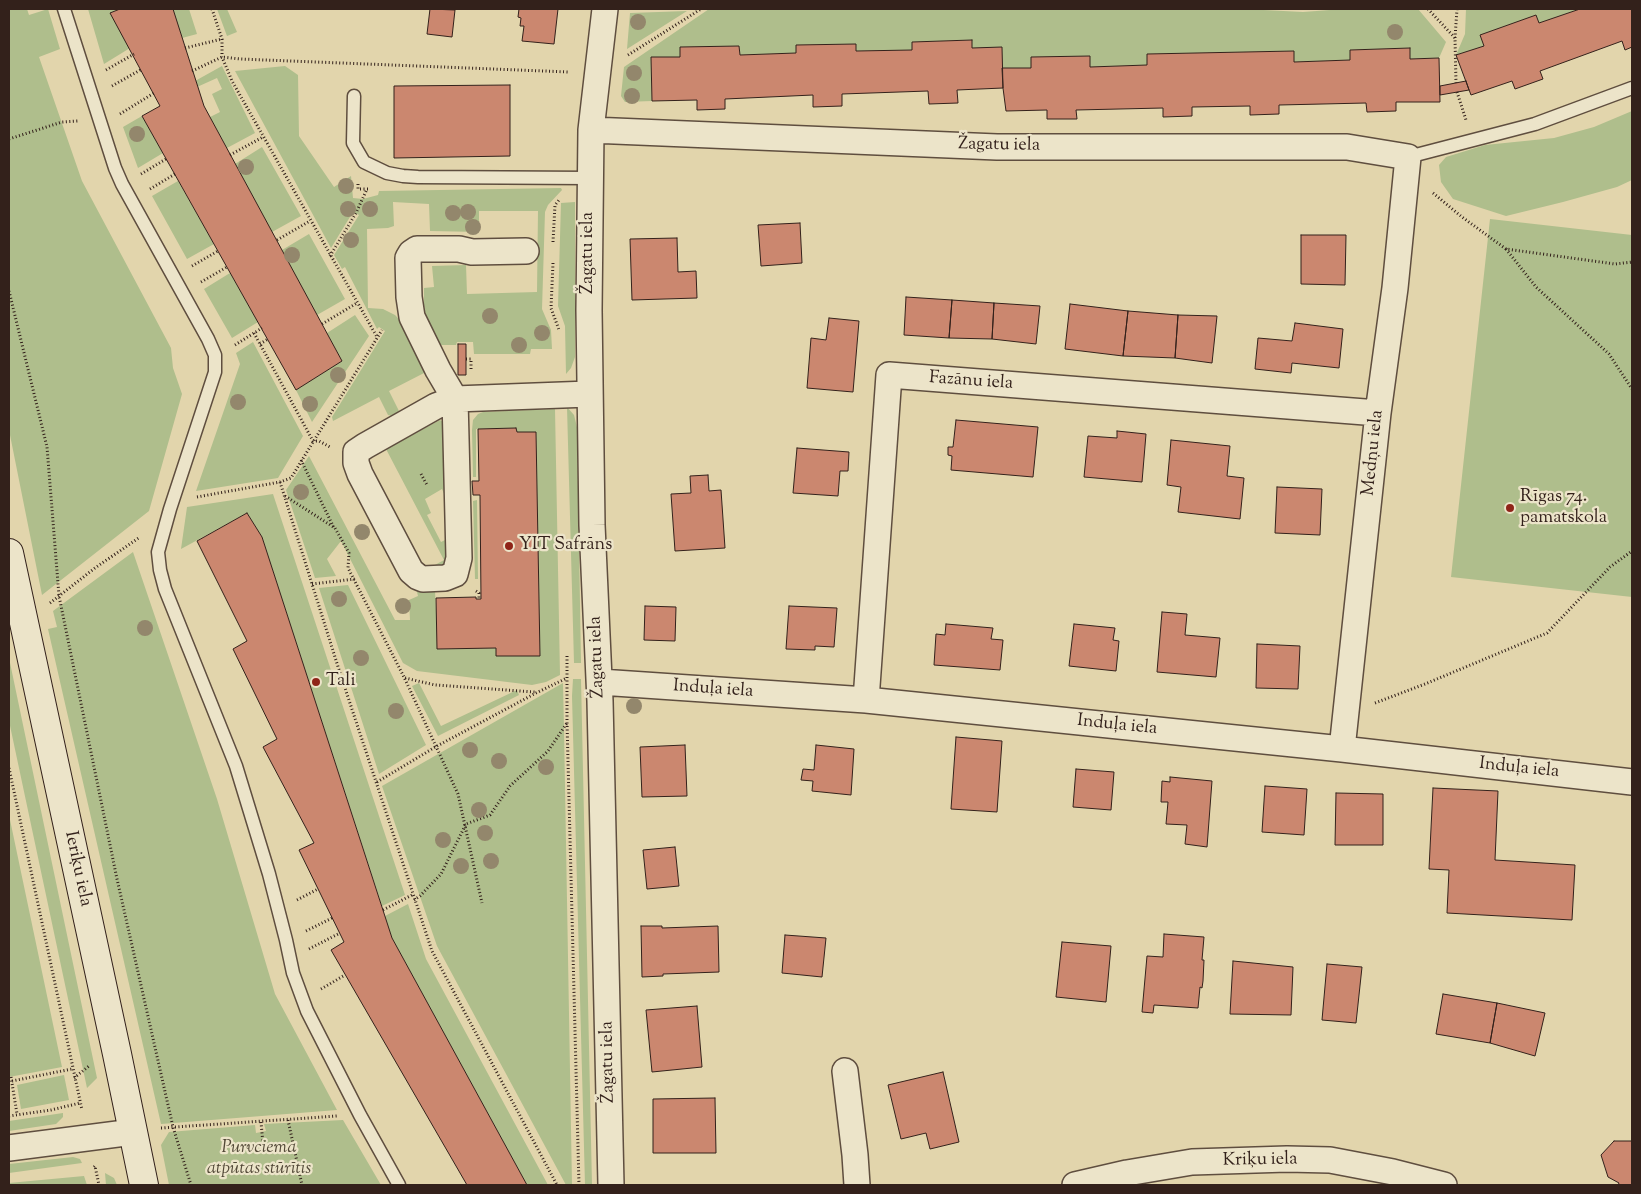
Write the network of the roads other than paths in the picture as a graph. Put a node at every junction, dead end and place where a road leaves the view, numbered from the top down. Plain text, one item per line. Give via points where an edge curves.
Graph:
1 (64, 9) edge
2 (605, 9) edge
3 (1632, 88) edge
4 (354, 96) dead end
5 (591, 130) junction
6 (1408, 157) junction
7 (590, 178) junction
8 (526, 251) dead end
9 (589, 394) junction
10 (455, 399) junction
11 (1378, 413) junction
12 (9, 553) edge
13 (600, 691) junction
14 (866, 700) junction
15 (1342, 749) junction
16 (1632, 782) edge
17 (845, 1071) dead end
18 (133, 1132) junction
19 (9, 1148) edge
20 (144, 1185) edge
21 (399, 1185) edge
22 (611, 1185) edge
23 (857, 1185) edge
24 (1075, 1185) edge
25 (1444, 1185) edge

1 - 21 lane via 115,168 215,355 215,372 158,552 165,589 236,766 269,874 293,973 307,1011
2 - 5 street, Žagatu iela
3 - 6 lane via 1536,124
4 - 7 lane via 353,142 364,162 387,173 403,176
5 - 6 street, Žagatu iela via 997,147 1347,147
5 - 7 street, Žagatu iela
6 - 11 street, Medņu iela
7 - 9 street, Žagatu iela
8 - 10 street via 417,249 408,258 412,317
9 - 10 street
9 - 13 street, Žagatu iela
10 - 10 street via 436,406 356,452 360,474 411,571 423,579 446,578 455,574 459,558
11 - 14 street, Fazānu iela via 889,375
11 - 15 street, Medņu iela
12 - 18 street, Ieriķu iela
13 - 14 street, Induļa iela
13 - 22 street, Žagatu iela
14 - 15 street, Induļa iela
15 - 16 street, Induļa iela
17 - 23 street
18 - 19 street
18 - 20 street, Ieriķu iela
24 - 25 street, Kriķu iela via 1192,1162 1287,1159 1330,1160

